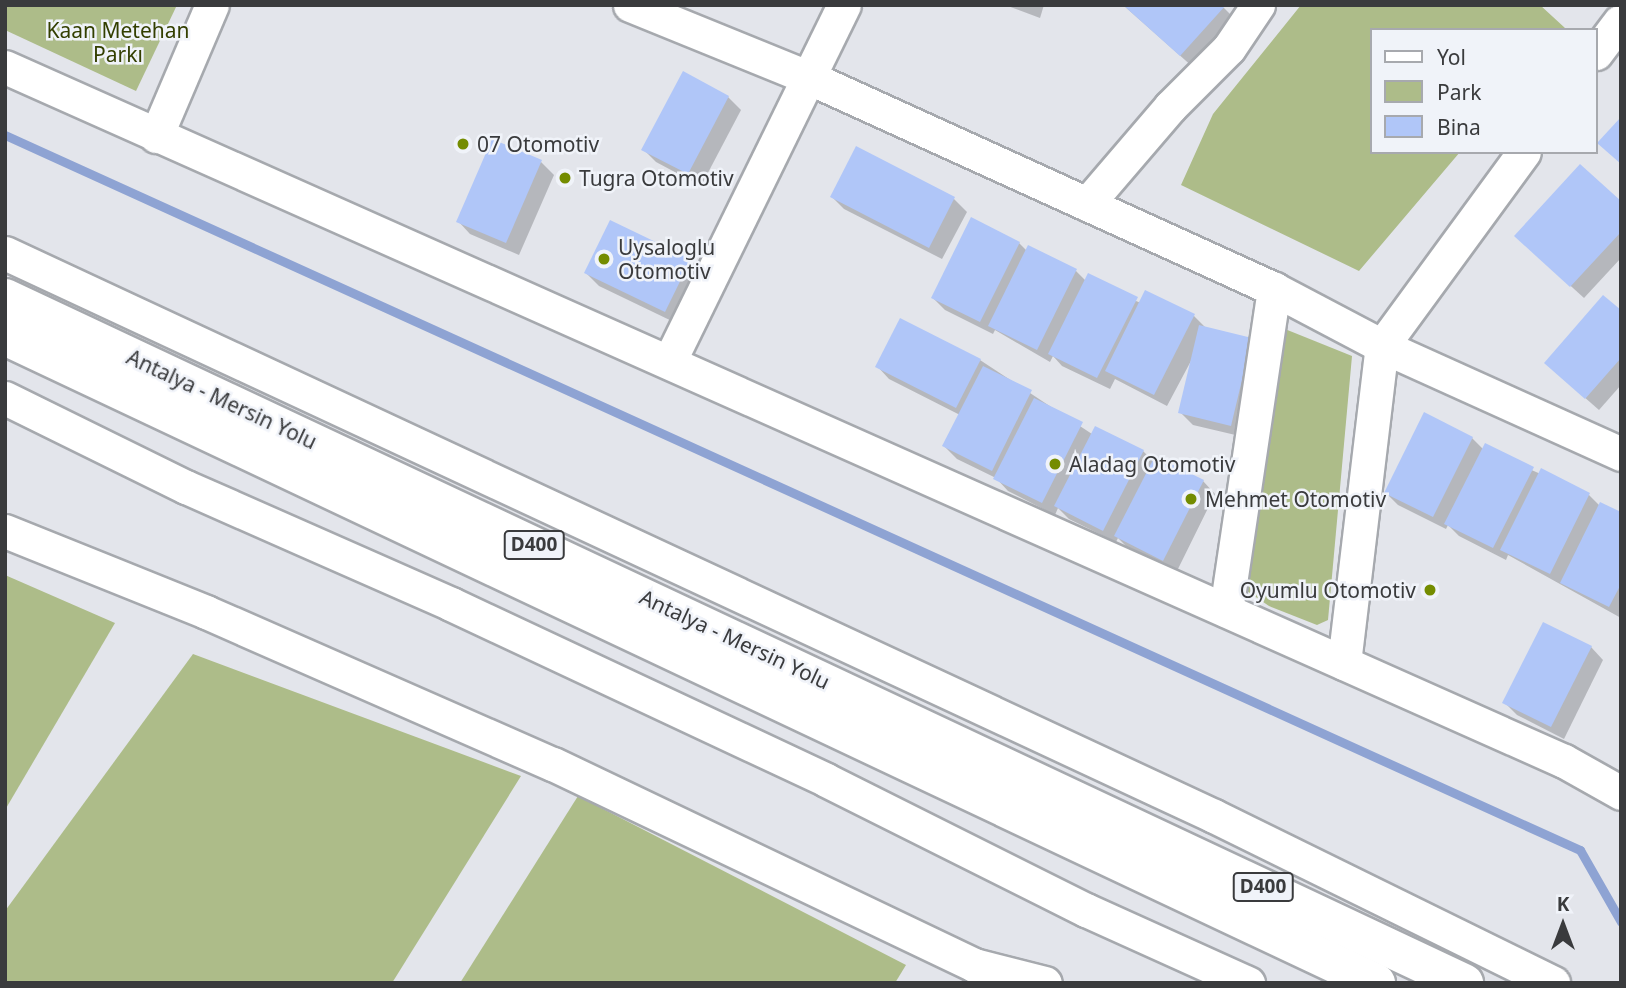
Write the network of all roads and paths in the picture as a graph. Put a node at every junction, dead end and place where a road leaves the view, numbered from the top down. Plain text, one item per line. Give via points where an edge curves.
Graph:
1 (212, 5) edge
2 (630, 5) edge
3 (844, 5) edge
4 (1258, 5) edge
5 (1613, 17) edge
6 (1598, 49) edge
7 (5, 67) edge
8 (810, 78) junction
9 (156, 136) junction
10 (1523, 154) edge
11 (1087, 204) junction
12 (5, 253) edge
13 (1274, 289) junction
14 (5, 298) edge
15 (5, 336) edge
16 (1382, 346) junction
17 (670, 360) junction
18 (5, 398) edge
19 (1621, 454) edge
20 (5, 531) edge
21 (1226, 610) junction
22 (1344, 663) junction
23 (1621, 793) edge
24 (1053, 807) junction
25 (1045, 983) edge
26 (1248, 983) edge
27 (1376, 983) edge
28 (1464, 983) edge
29 (1553, 983) edge

1 - 9 street
2 - 8 street
3 - 8 street
4 - 11 street via 1229,48 1170,107
5 - 6 street
7 - 9 street
8 - 11 street
8 - 17 street
9 - 17 street
10 - 16 street
11 - 13 street
12 - 29 street via 1214,816
13 - 16 street
13 - 21 street
14 - 24 highway, Antalya - Mersin Yolu / D400
15 - 24 highway, Antalya - Mersin Yolu / D400
16 - 19 street
16 - 22 street
17 - 21 street
18 - 26 street via 186,487 826,780 1086,909
20 - 25 street via 206,612 553,764 974,965
21 - 22 street
22 - 23 street via 1564,761
24 - 27 highway, Antalya - Mersin Yolu / D400
24 - 28 highway, Antalya - Mersin Yolu / D400

